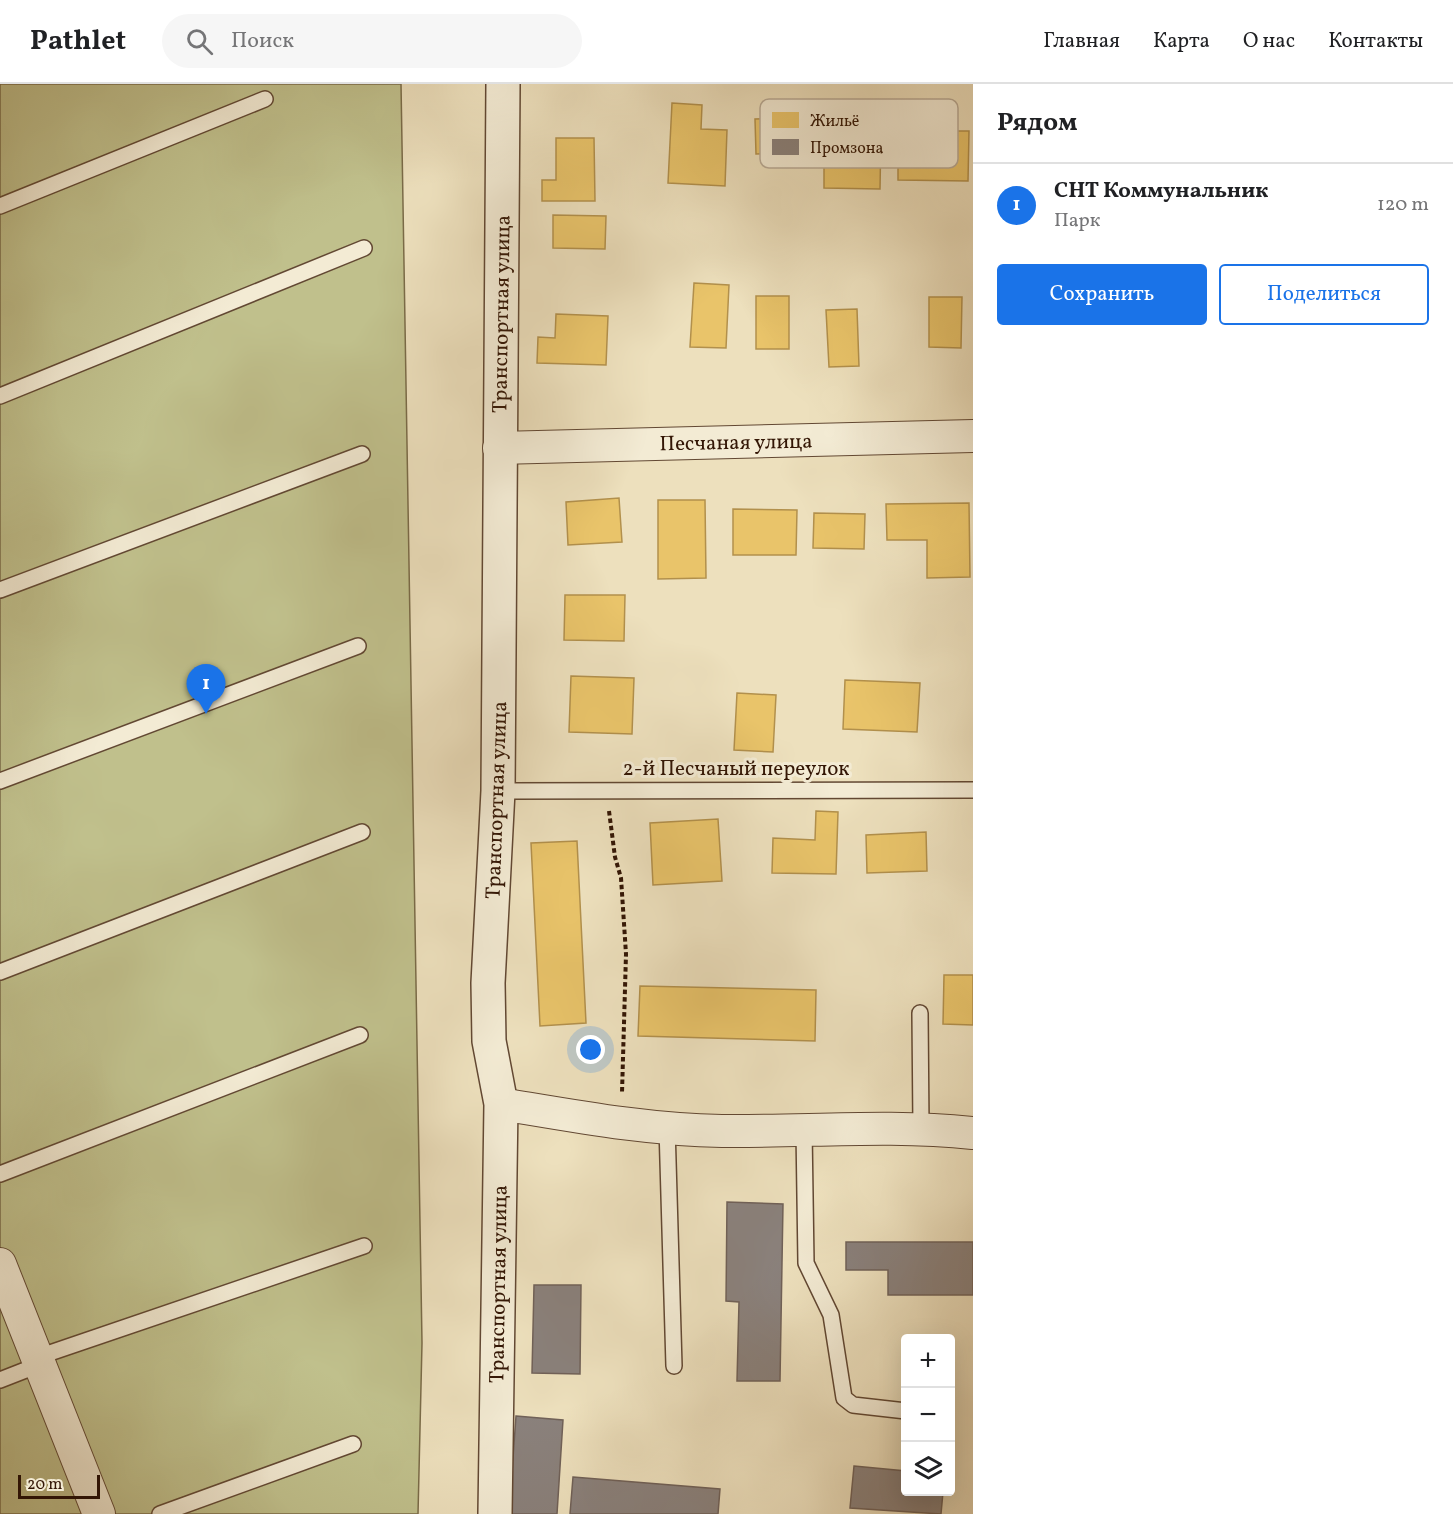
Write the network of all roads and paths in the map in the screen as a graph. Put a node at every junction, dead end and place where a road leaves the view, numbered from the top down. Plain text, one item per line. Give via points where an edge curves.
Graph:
1 (503, 84) edge
2 (265, 99) dead end
3 (0, 206) edge
4 (364, 248) dead end
5 (0, 396) edge
6 (973, 436) edge
7 (500, 448) junction
8 (362, 454) dead end
9 (0, 590) edge
10 (358, 646) dead end
11 (0, 781) edge
12 (607, 789) junction
13 (498, 790) junction
14 (973, 790) edge
15 (362, 832) dead end
16 (0, 972) edge
17 (920, 1013) dead end
18 (360, 1035) dead end
19 (501, 1104) junction
20 (622, 1124) junction
21 (667, 1127) junction
22 (921, 1127) junction
23 (804, 1130) junction
24 (973, 1133) edge
25 (0, 1174) edge
26 (364, 1246) dead end
27 (0, 1264) edge
28 (40, 1361) junction
29 (674, 1366) dead end
30 (0, 1380) edge
31 (901, 1410) edge
32 (353, 1444) dead end
33 (99, 1514) edge
34 (159, 1514) edge
35 (495, 1514) edge

1 - 7 street, Транспортная улица
2 - 3 lane
4 - 5 lane
6 - 7 street, Песчаная улица
7 - 13 street, Транспортная улица
8 - 9 lane
10 - 11 lane
12 - 13 lane, 2-й Песчаный переулок
12 - 14 lane, 2-й Песчаный переулок
12 - 20 path via 621,878 626,954
13 - 19 street, Транспортная улица via 488,983 489,1041
15 - 16 lane
17 - 22 lane
18 - 25 lane
19 - 20 street
19 - 35 street, Транспортная улица
20 - 21 street
21 - 23 street
21 - 29 lane
22 - 23 street
22 - 24 street
23 - 31 lane via 806,1263 831,1315 844,1398 853,1405
26 - 28 lane
27 - 28 street
28 - 30 lane
28 - 33 street
32 - 34 lane

